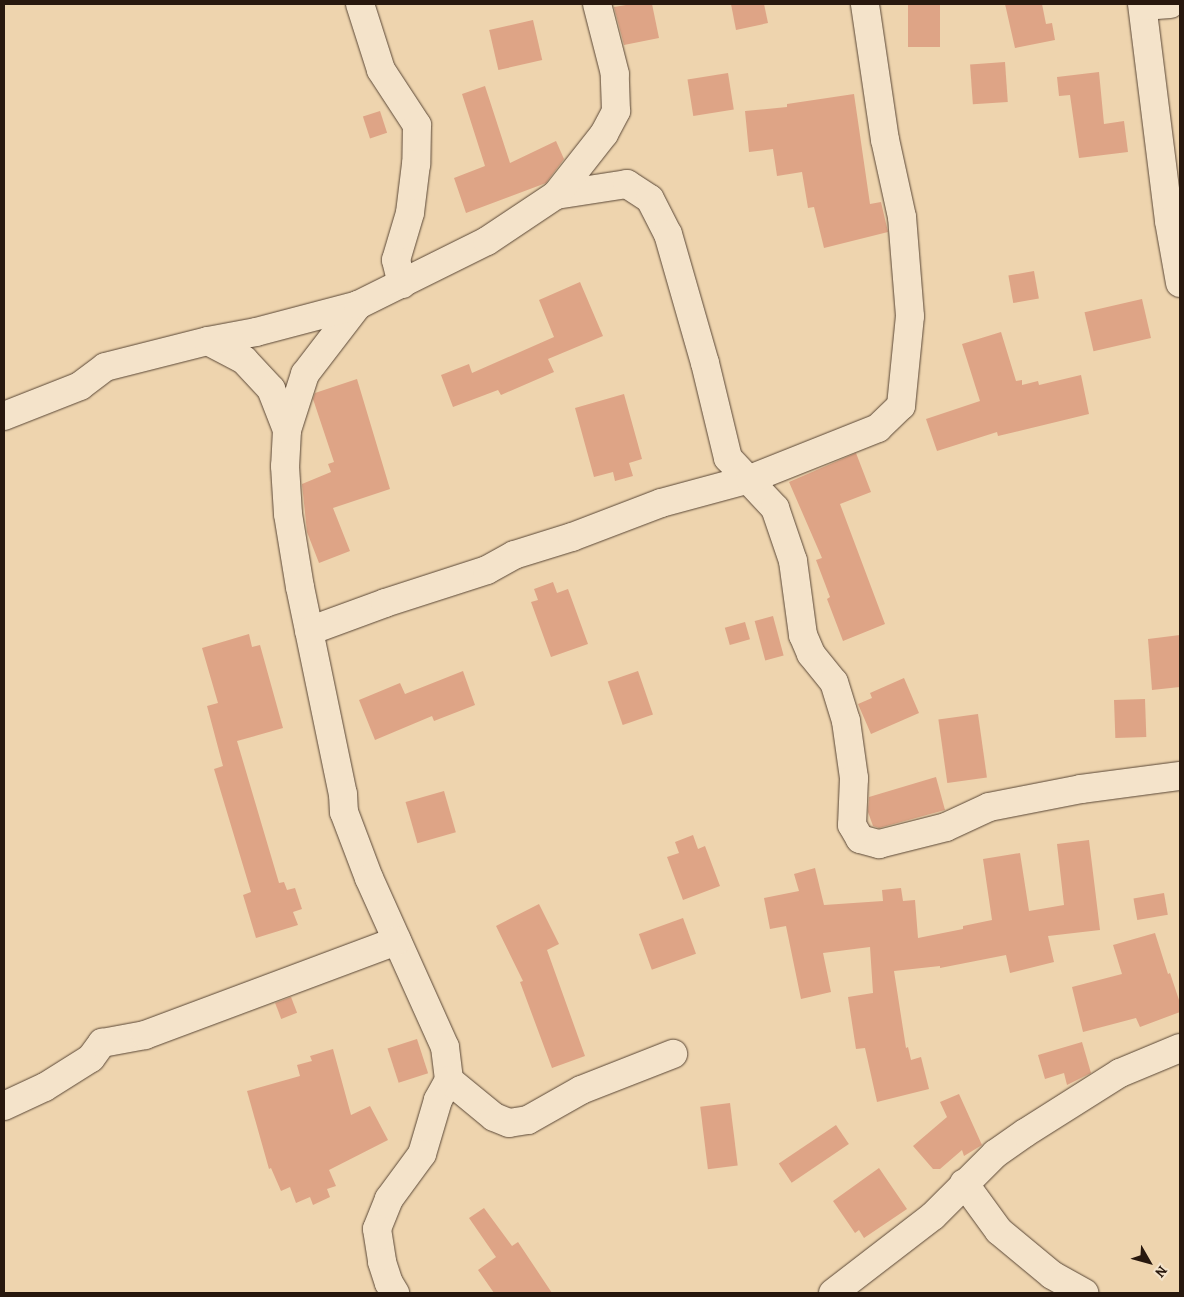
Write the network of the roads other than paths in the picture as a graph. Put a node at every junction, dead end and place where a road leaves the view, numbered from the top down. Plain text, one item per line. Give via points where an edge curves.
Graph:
1 (360, 4) edge
2 (597, 4) edge
3 (865, 4) edge
4 (1170, 4) edge
5 (1142, 5) edge
6 (556, 195) junction
7 (1180, 283) edge
8 (402, 284) junction
9 (358, 305) junction
10 (208, 341) junction
11 (4, 416) edge
12 (287, 430) junction
13 (750, 479) junction
14 (308, 631) junction
15 (1180, 776) edge
16 (397, 941) junction
17 (1180, 1048) edge
18 (673, 1054) dead end
19 (449, 1080) junction
20 (4, 1106) edge
21 (964, 1183) junction
22 (395, 1293) edge
23 (833, 1293) edge
24 (1084, 1293) edge

1 - 8 street via 381,70 417,125 410,213 396,260
2 - 6 street via 615,74 616,111 604,134
3 - 13 street via 885,140 902,217 910,316 901,406 878,428
4 - 5 street
5 - 7 street via 1168,221
6 - 8 street via 487,241
6 - 13 street via 627,184 650,199 668,234 728,458
8 - 9 street
9 - 10 street
9 - 12 street via 305,374
10 - 11 street via 105,367 80,386
10 - 12 street via 244,360 271,389
12 - 14 street via 284,466 288,514
13 - 14 street via 662,503 514,555 487,570
13 - 15 street via 775,508 793,561 804,636 811,654 834,682 846,721 854,778 852,825 860,839 879,844 946,827 989,807
14 - 16 street via 343,794 344,812
16 - 19 street via 445,1046
16 - 20 street via 154,1032 102,1043 91,1058 45,1087
17 - 21 street via 1120,1073 995,1154
18 - 19 street via 581,1090 528,1120 509,1123 494,1117
19 - 22 street via 438,1100 422,1154 389,1199 377,1229 382,1262
21 - 23 street via 933,1216
21 - 24 street via 999,1231 1052,1275

